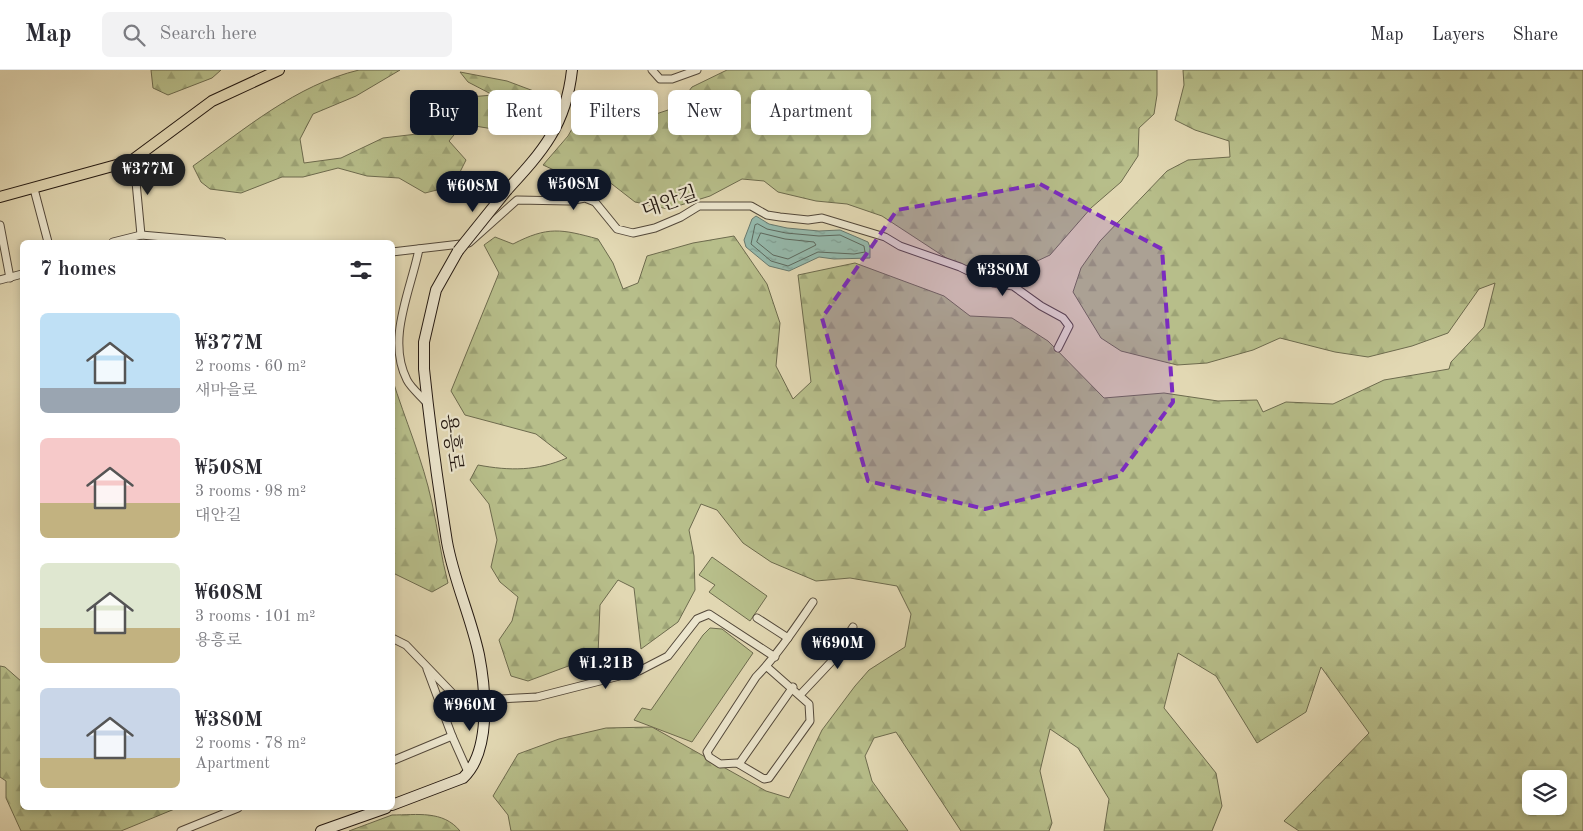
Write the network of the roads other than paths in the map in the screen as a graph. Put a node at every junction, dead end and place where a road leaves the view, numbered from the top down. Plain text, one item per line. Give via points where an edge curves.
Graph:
1 (279, 70) edge
2 (572, 70) edge
3 (652, 70) edge
4 (697, 70) edge
5 (131, 161) junction
6 (34, 189) junction
7 (0, 197) edge
8 (0, 225) edge
9 (141, 235) junction
10 (47, 240) edge
11 (121, 240) edge
12 (199, 240) edge
13 (419, 249) junction
14 (395, 252) edge
15 (20, 275) edge
16 (10, 278) junction
17 (0, 280) edge
18 (1058, 348) dead end
19 (427, 403) junction
20 (813, 602) dead end
21 (757, 618) dead end
22 (853, 627) dead end
23 (788, 638) junction
24 (395, 640) edge
25 (775, 658) junction
26 (426, 666) junction
27 (766, 666) junction
28 (792, 687) junction
29 (800, 695) junction
30 (483, 700) junction
31 (452, 736) junction
32 (395, 760) edge
33 (740, 764) junction
34 (468, 772) junction
35 (395, 804) edge
36 (233, 810) edge
37 (380, 810) edge
38 (181, 831) edge
39 (321, 831) edge

1 - 5 main road via 212,101
2 - 19 main road, 용흥로, bridge via 561,118 543,151 458,251 436,290 424,342
3 - 4 street via 660,79 672,79
5 - 6 main road
5 - 9 street
6 - 7 main road
6 - 10 street
8 - 16 street
9 - 11 street
9 - 12 street
13 - 14 street, 대안길
13 - 18 street, 대안길 via 469,243 517,200 585,198 595,202 617,229 633,232 655,228 699,206 751,206 780,217 822,218 852,226 993,283 1013,286 1063,318 1069,326
13 - 19 street via 400,327 399,358 407,382
15 - 16 street
16 - 17 street
19 - 30 main road, 용흥로 via 448,544 479,655
20 - 23 street
21 - 23 street
22 - 29 street via 832,661
23 - 25 street
24 - 26 street via 406,645
25 - 27 street
25 - 30 street via 709,614 697,619 668,656 639,671 537,697
26 - 30 street via 455,696
26 - 31 street
27 - 28 street
27 - 33 street via 707,752 708,757 720,764
28 - 29 street
28 - 33 street
29 - 33 street via 809,704 810,721 769,778 764,779
30 - 34 main road, 용흥로 via 482,744
31 - 32 street
31 - 34 street
34 - 35 main road, 용흥로 via 448,786
36 - 38 street
37 - 39 main road

